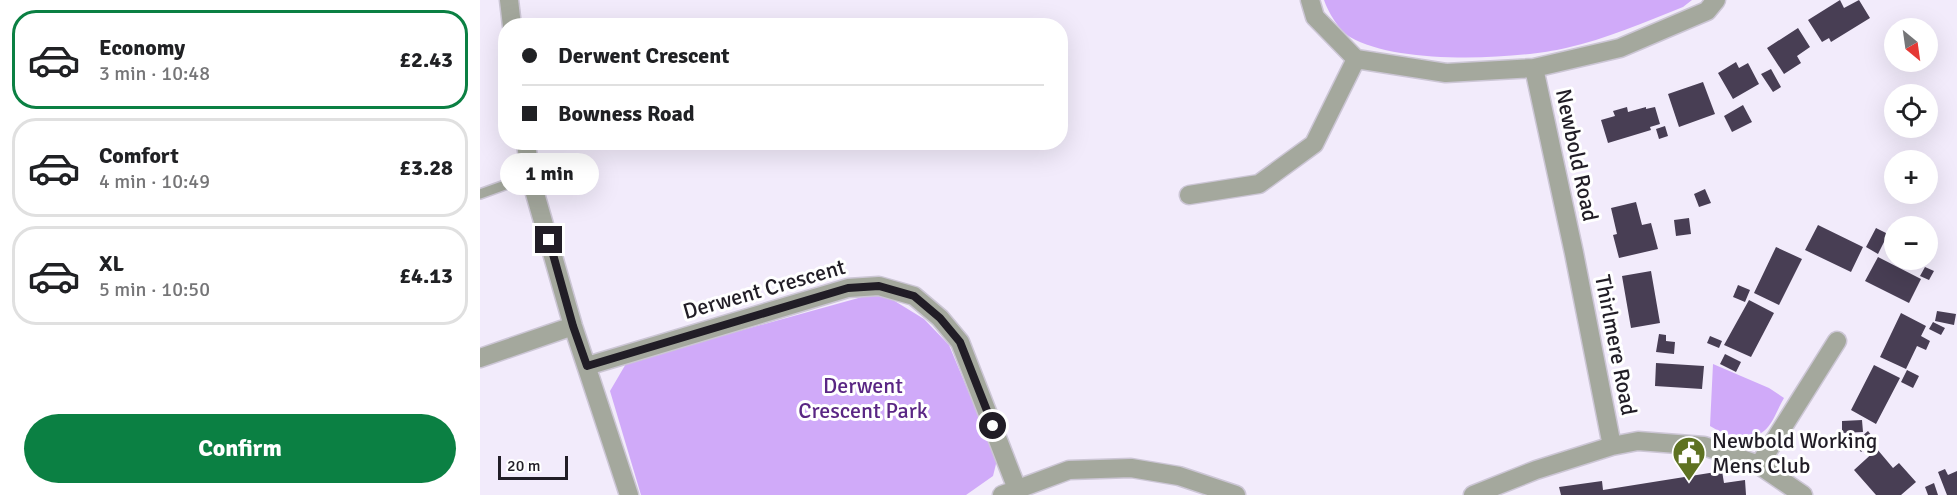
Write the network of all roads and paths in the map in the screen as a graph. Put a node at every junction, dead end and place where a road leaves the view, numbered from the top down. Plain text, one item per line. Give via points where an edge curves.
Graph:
1 (509, 0) edge
2 (1310, 0) edge
3 (1716, 0) edge
4 (511, 18) edge
5 (1356, 59) junction
6 (1534, 68) junction
7 (527, 150) edge
8 (530, 176) junction
9 (480, 194) edge
10 (1189, 195) dead end
11 (1574, 253) joint
12 (573, 326) junction
13 (1837, 341) dead end
14 (480, 358) edge
15 (587, 366) junction
16 (1612, 446) junction
17 (1760, 465) junction
18 (1010, 492) edge
19 (629, 495) edge
20 (1236, 495) edge
21 (1473, 495) edge
22 (1803, 495) edge

1 - 4 street
2 - 5 street via 1316,17
3 - 6 street, Newbold Road via 1707,11 1620,48
5 - 6 street, Newbold Road via 1446,73
5 - 10 street via 1314,144 1259,184
6 - 11 street, Newbold Road
7 - 8 street
8 - 9 lane
8 - 12 street
11 - 16 street, Thirlmere Road
12 - 14 street
12 - 15 street
13 - 17 street
15 - 18 street, Derwent Crescent via 848,288 879,286 914,296 960,342
15 - 19 street
16 - 17 street, Thirlmere Road via 1638,441 1704,446
16 - 21 street, Thirlmere Road
17 - 22 street, Thirlmere Road
18 - 20 street via 1069,470 1131,468 1179,476

